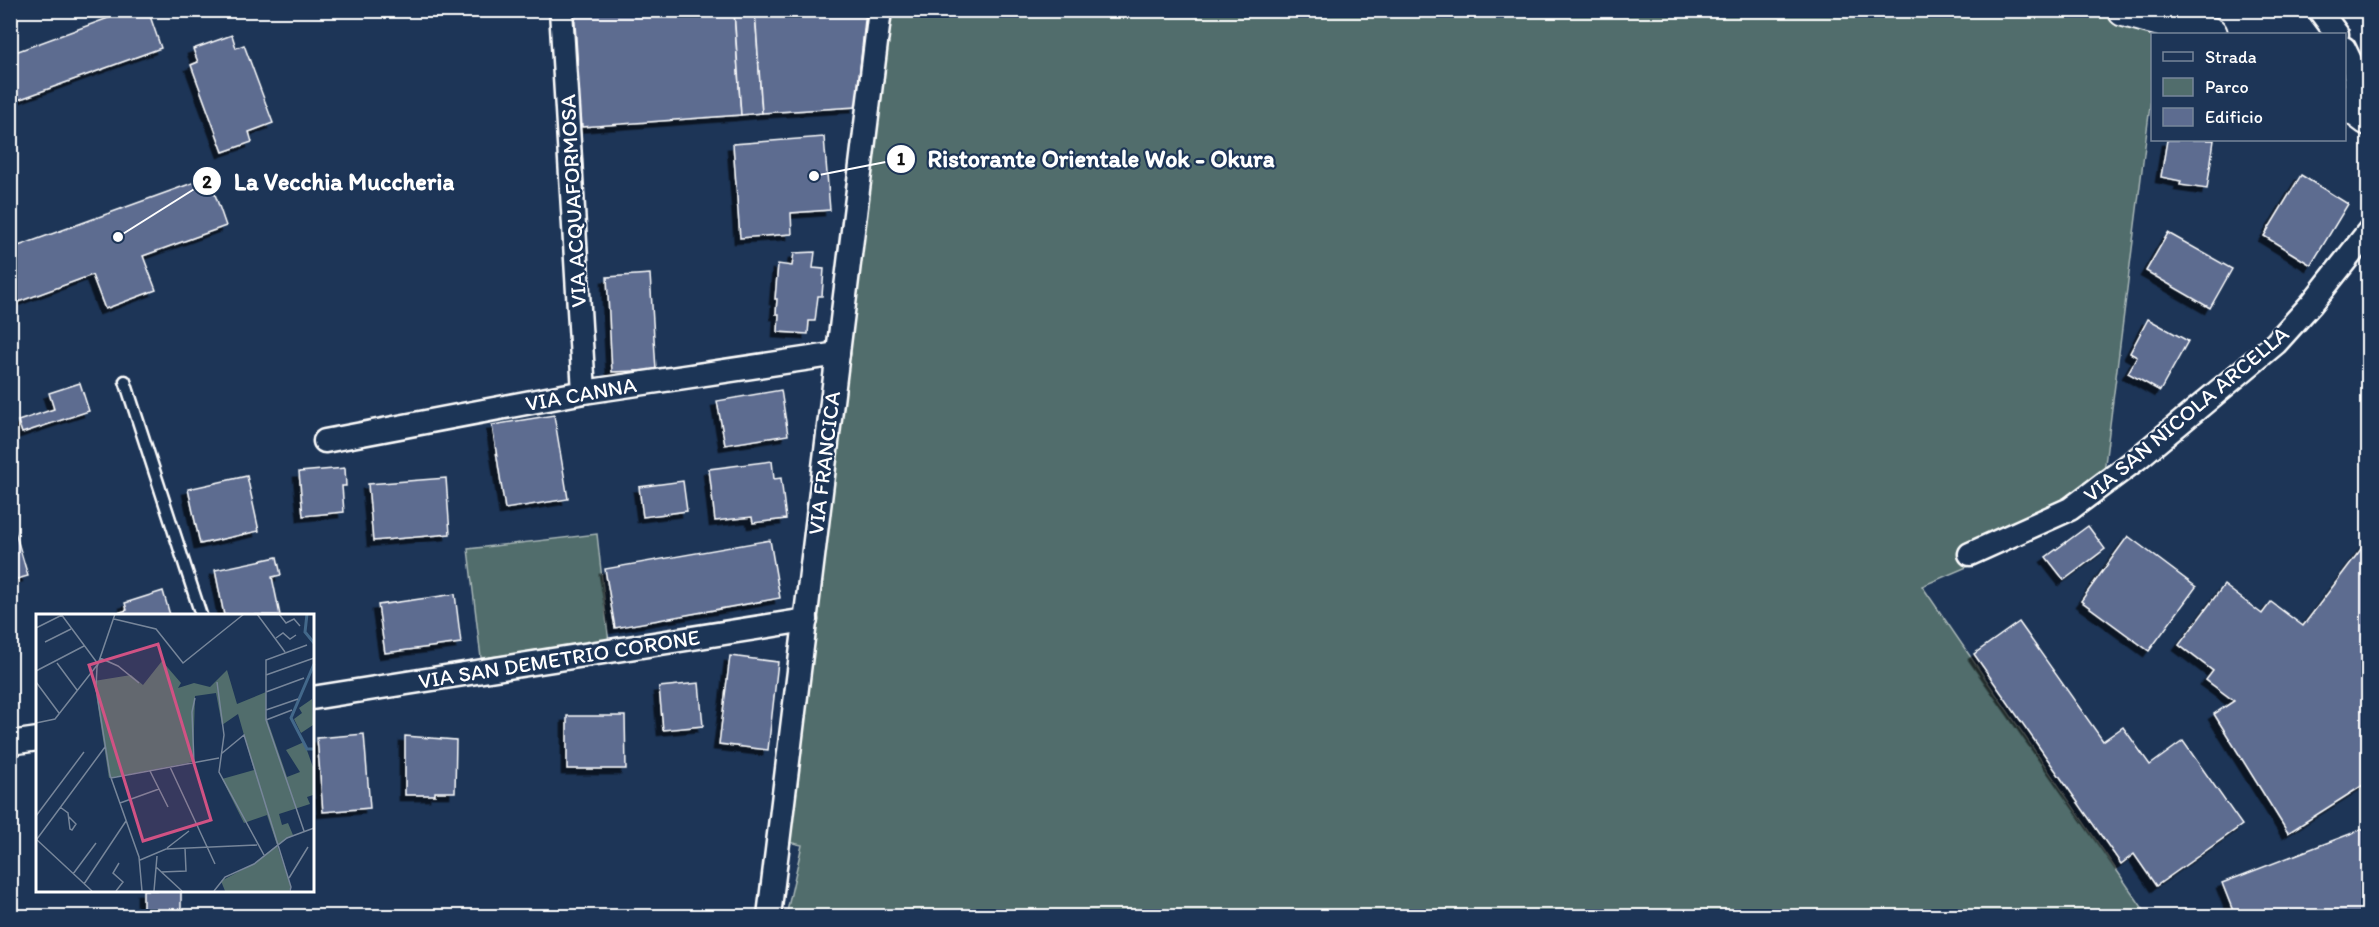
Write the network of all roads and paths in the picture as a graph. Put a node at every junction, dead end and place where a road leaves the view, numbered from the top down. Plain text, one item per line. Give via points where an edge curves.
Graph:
1 (561, 10) edge
2 (880, 10) edge
3 (2124, 10) edge
4 (2319, 10) edge
5 (2207, 33) edge
6 (2336, 33) edge
7 (2346, 52) edge
8 (2360, 110) edge
9 (2368, 232) edge
10 (838, 354) junction
11 (125, 381) dead end
12 (584, 392) junction
13 (325, 441) dead end
14 (1970, 554) dead end
15 (201, 614) edge
16 (806, 620) junction
17 (314, 698) edge
18 (36, 739) edge
19 (10, 743) edge
20 (770, 916) edge

1 - 12 street, VIA ACQUAFORMOSA
2 - 10 street, VIA FRANCICA
3 - 5 main road
4 - 6 street
7 - 8 street via 2354,69
9 - 14 street, VIA SAN NICOLA ARCELLA via 2276,343 2137,459 2070,509
10 - 12 street, VIA CANNA
10 - 16 street, VIA FRANCICA
11 - 15 lane
12 - 13 street, VIA CANNA
16 - 17 street, VIA SAN DEMETRIO CORONE
16 - 20 street, VIA FRANCICA
18 - 19 street

